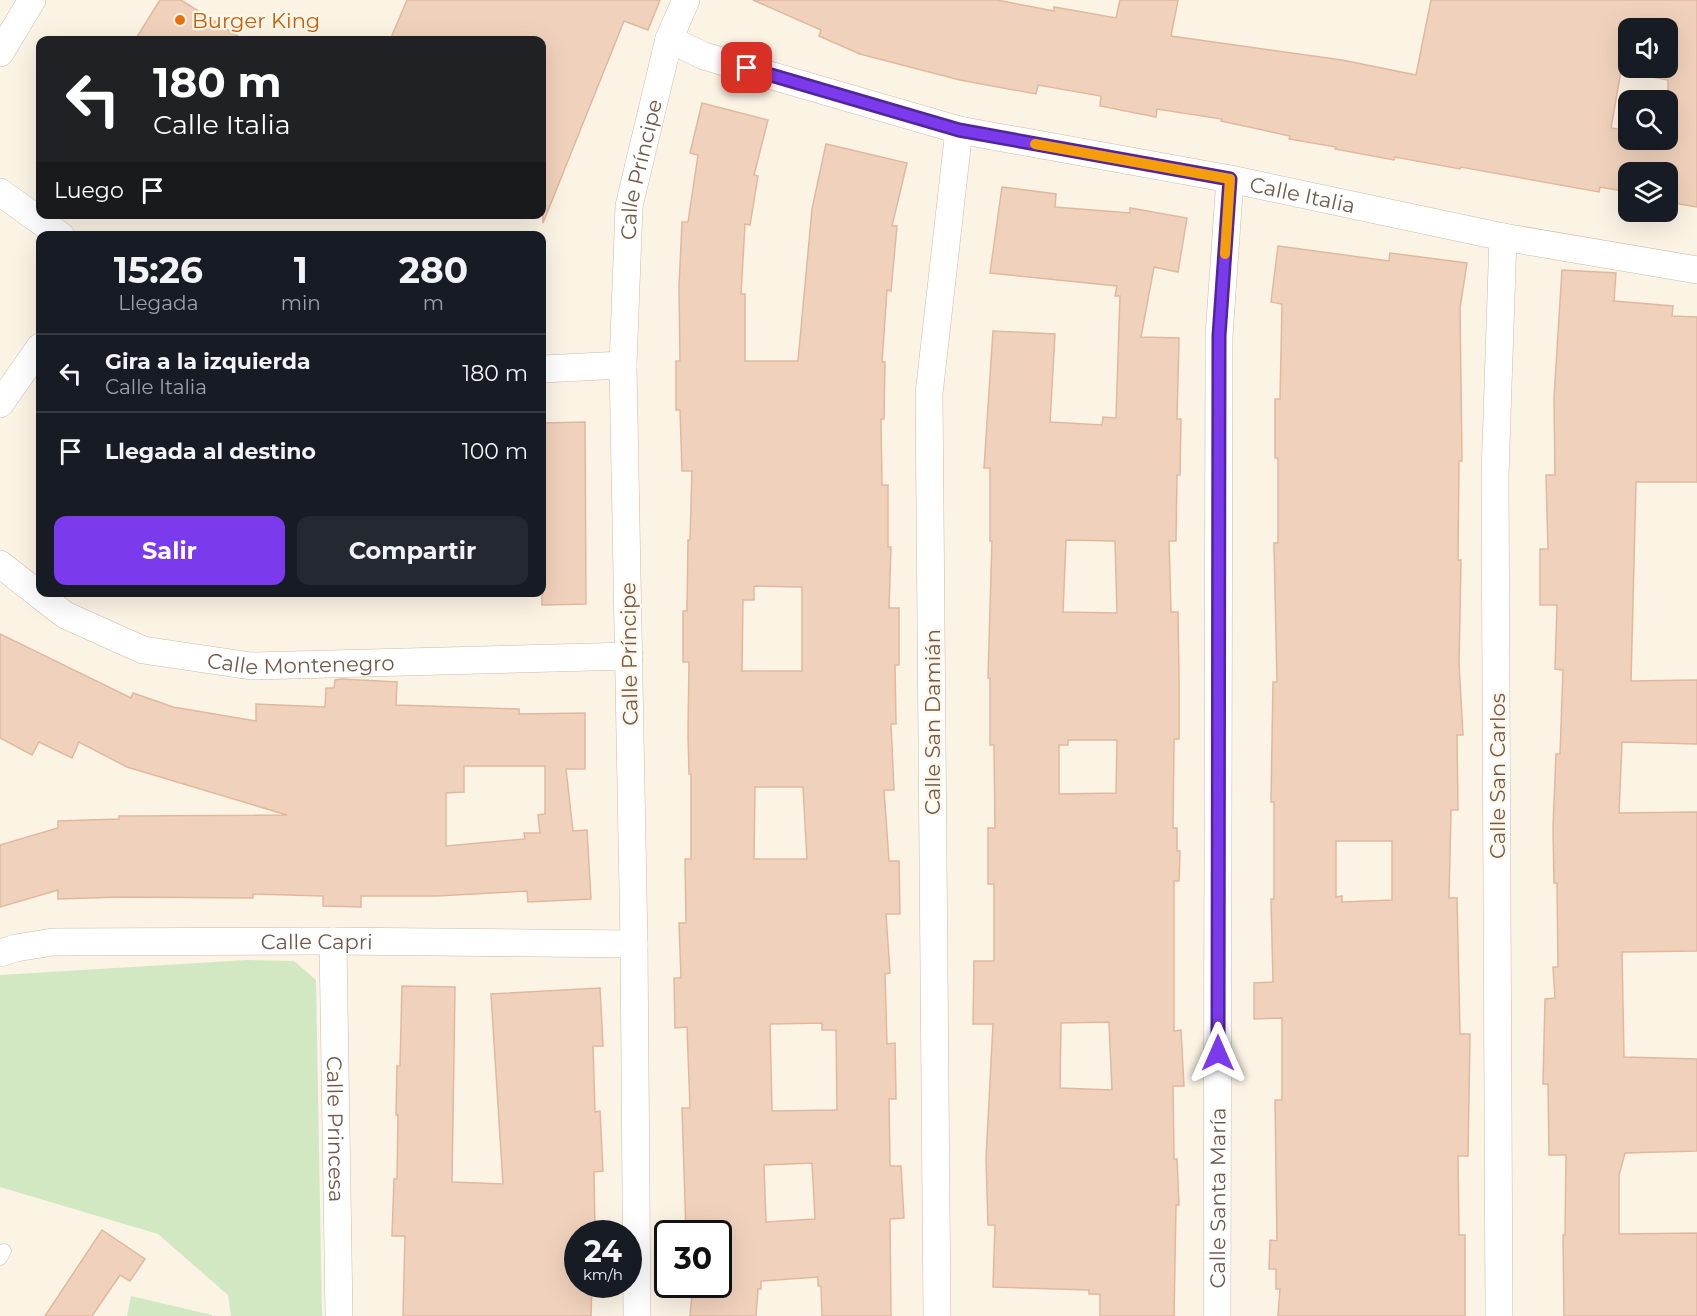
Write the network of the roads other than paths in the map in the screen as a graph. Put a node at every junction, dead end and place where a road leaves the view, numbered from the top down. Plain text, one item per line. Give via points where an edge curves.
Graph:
1 (32, 0) edge
2 (686, 0) edge
3 (669, 39) junction
4 (0, 52) edge
5 (959, 130) junction
6 (1230, 179) junction
7 (0, 192) edge
8 (36, 218) edge
9 (37, 219) edge
10 (54, 231) edge
11 (1503, 237) junction
12 (1697, 270) edge
13 (36, 353) edge
14 (622, 365) junction
15 (546, 369) edge
16 (0, 404) edge
17 (0, 564) edge
18 (36, 592) edge
19 (42, 597) edge
20 (629, 656) junction
21 (333, 941) junction
22 (634, 944) junction
23 (0, 953) edge
24 (339, 1316) edge
25 (637, 1316) edge
26 (937, 1316) edge
27 (1217, 1316) edge
28 (1499, 1316) edge

1 - 4 street
2 - 3 street, Calle Príncipe
3 - 5 street, Calle Italia via 704,56
3 - 14 street, Calle Príncipe via 629,206
5 - 6 street, Calle Italia
5 - 26 street, Calle San Damián via 929,394
6 - 11 street, Calle Italia
6 - 27 street, Calle Santa María via 1219,348
7 - 8 street
9 - 10 street
11 - 12 street, Calle Italia
11 - 28 street, Calle San Carlos via 1495,476
13 - 16 street
14 - 15 street
14 - 20 street, Calle Príncipe
17 - 18 street, Calle Montenegro
19 - 20 street, Calle Montenegro via 65,615 143,650 251,666
20 - 22 street, Calle Príncipe
21 - 22 street, Calle Capri
21 - 23 street, Calle Capri via 53,942
21 - 24 street, Calle Princesa
22 - 25 street, Calle Príncipe

